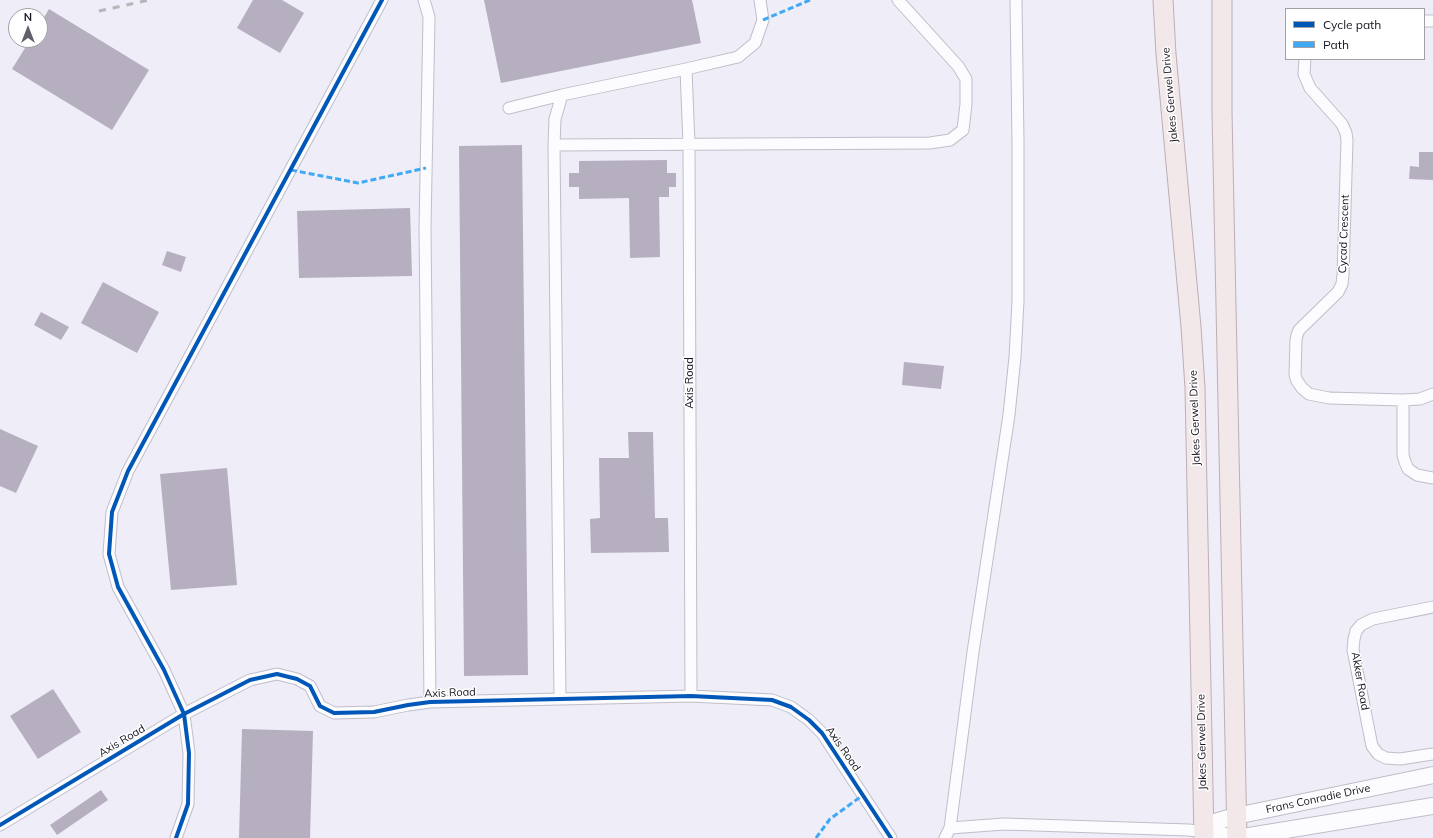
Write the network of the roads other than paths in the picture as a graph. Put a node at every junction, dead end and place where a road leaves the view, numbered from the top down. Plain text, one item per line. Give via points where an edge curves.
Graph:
1 (382, 0) edge
2 (424, 0) edge
3 (760, 0) edge
4 (898, 0) edge
5 (1016, 0) edge
6 (1163, 0) edge
7 (1222, 0) edge
8 (1305, 60) edge
9 (686, 69) junction
10 (562, 95) junction
11 (509, 108) dead end
12 (689, 144) junction
13 (554, 146) junction
14 (1433, 394) edge
15 (1403, 400) junction
16 (1433, 478) edge
17 (1433, 607) edge
18 (691, 696) junction
19 (560, 699) junction
20 (430, 702) junction
21 (184, 714) junction
22 (1433, 754) edge
23 (1433, 775) edge
24 (1433, 806) edge
25 (1236, 816) junction
26 (0, 825) edge
27 (1200, 831) edge
28 (948, 833) edge
29 (176, 838) edge
30 (891, 838) edge
31 (1237, 838) edge

1 - 21 street via 132,464 112,512 109,554 118,587 164,670
2 - 20 street via 429,17 425,236
3 - 9 street via 762,20 755,43 738,57
4 - 12 street via 958,66 966,79 963,130 950,140 930,143
5 - 28 street via 1017,328 1009,415
6 - 27 highway, Jakes Gerwel Drive via 1195,388
7 - 25 highway
8 - 15 street, Cycad Crescent via 1304,74 1310,88 1342,124 1346,133 1343,275 1338,292 1297,335 1295,375 1302,388 1316,397
9 - 10 street
9 - 12 street, Axis Road
10 - 11 street
10 - 13 street via 555,119
12 - 13 street
12 - 18 street, Axis Road
13 - 19 street
14 - 15 street, Cycad Crescent via 1420,399
15 - 16 street via 1405,462 1413,473
17 - 22 street, Akker Road via 1372,619 1356,631 1353,650 1372,746 1378,754 1386,758 1400,759
18 - 19 street, Axis Road
18 - 30 street, Axis Road via 772,700 791,707 822,732
19 - 20 street, Axis Road
20 - 21 street, Axis Road via 374,712 334,713 320,706 310,686 297,679 277,674 250,680
21 - 26 street, Axis Road
21 - 29 street via 189,753 188,804
23 - 25 main road, Frans Conradie Drive
24 - 31 main road
25 - 27 main road, Frans Conradie Drive
25 - 31 highway
27 - 28 street via 1004,824
27 - 31 main road

